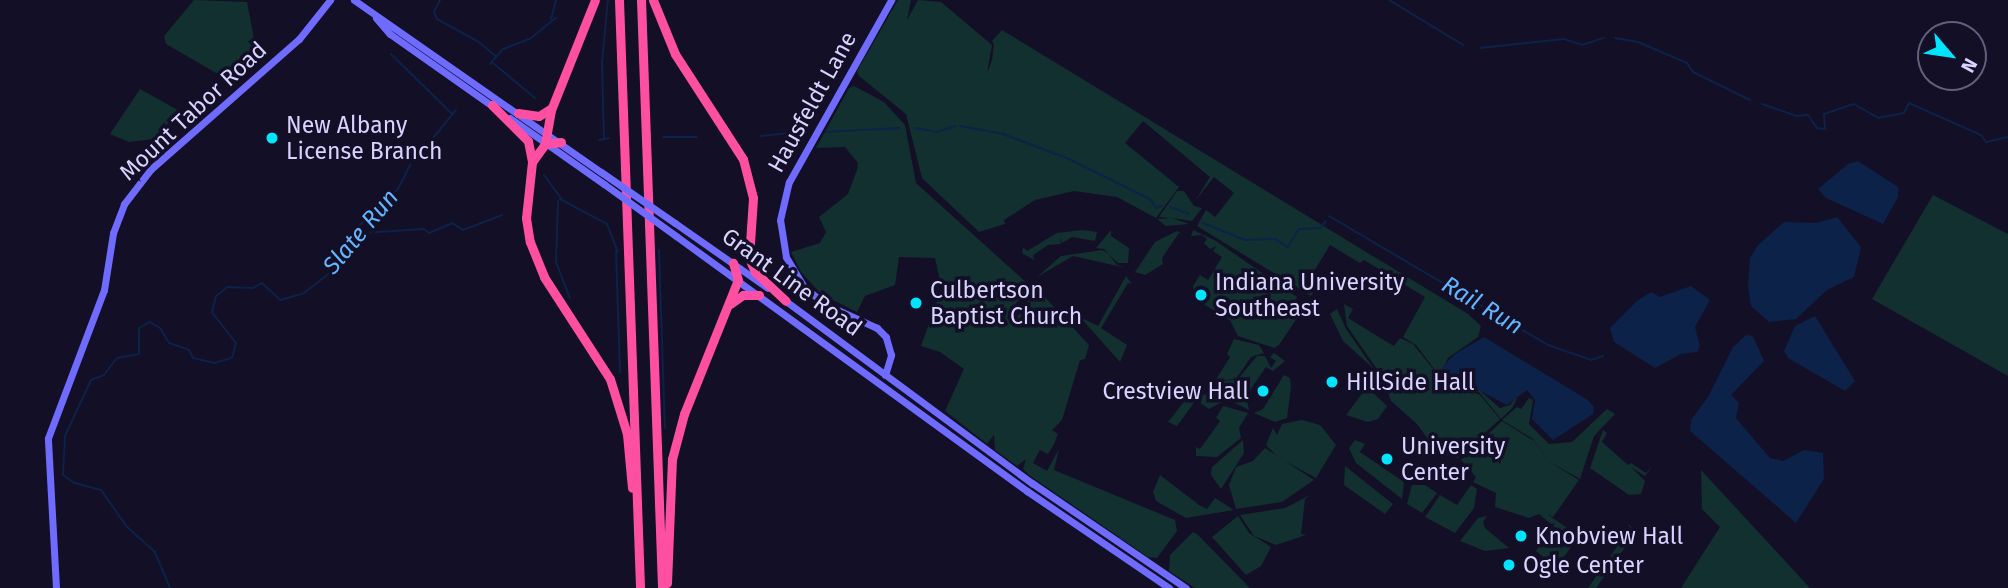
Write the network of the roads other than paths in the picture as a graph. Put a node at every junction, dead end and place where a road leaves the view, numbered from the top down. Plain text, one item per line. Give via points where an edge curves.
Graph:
1 (330, 0) edge
2 (354, 0) edge
3 (595, 0) edge
4 (619, 0) edge
5 (641, 0) edge
6 (653, 0) edge
7 (891, 0) edge
8 (372, 13) junction
9 (554, 101) junction
10 (492, 106) junction
11 (518, 113) junction
12 (546, 133) junction
13 (561, 142) junction
14 (545, 144) junction
15 (533, 162) junction
16 (749, 254) junction
17 (736, 271) junction
18 (759, 295) junction
19 (786, 301) junction
20 (730, 304) junction
21 (886, 374) junction
22 (880, 381) junction
23 (640, 568) junction
24 (56, 588) edge
25 (640, 588) edge
26 (662, 588) edge
27 (667, 588) edge
28 (1169, 588) edge
29 (1186, 588) edge

1 - 24 main road, Mount Tabor Road via 299,39 157,163 124,204 102,297 48,438
2 - 8 main road, Grant Line Road
3 - 9 highway
4 - 23 highway
5 - 26 highway
6 - 16 highway via 675,54 743,159 753,198
7 - 21 main road, Hausfeldt Lane via 789,182 780,220 786,257 804,287 825,304 877,328 886,337 891,355
8 - 10 main road, Grant Line Road via 390,34
8 - 11 main road, Grant Line Road
9 - 11 highway via 539,117
9 - 12 highway
10 - 14 main road, Grant Line Road
10 - 15 highway via 527,141
11 - 12 main road, Grant Line Road
12 - 13 main road, Grant Line Road
12 - 14 highway
13 - 14 highway
13 - 17 main road, Grant Line Road, bridge
14 - 15 highway
14 - 17 main road, Grant Line Road, bridge via 676,236
15 - 23 highway via 526,218 530,242 544,277 597,355 620,405
16 - 17 highway
16 - 19 highway via 755,272
17 - 18 main road, Grant Line Road
17 - 19 main road, Grant Line Road
17 - 20 highway
18 - 20 highway via 743,295
18 - 22 main road, Grant Line Road
19 - 21 main road, Grant Line Road
20 - 27 highway via 675,444 667,507
21 - 22 main road
21 - 29 main road, Grant Line Road via 1032,483
22 - 28 main road, Grant Line Road via 1027,491
23 - 25 highway

